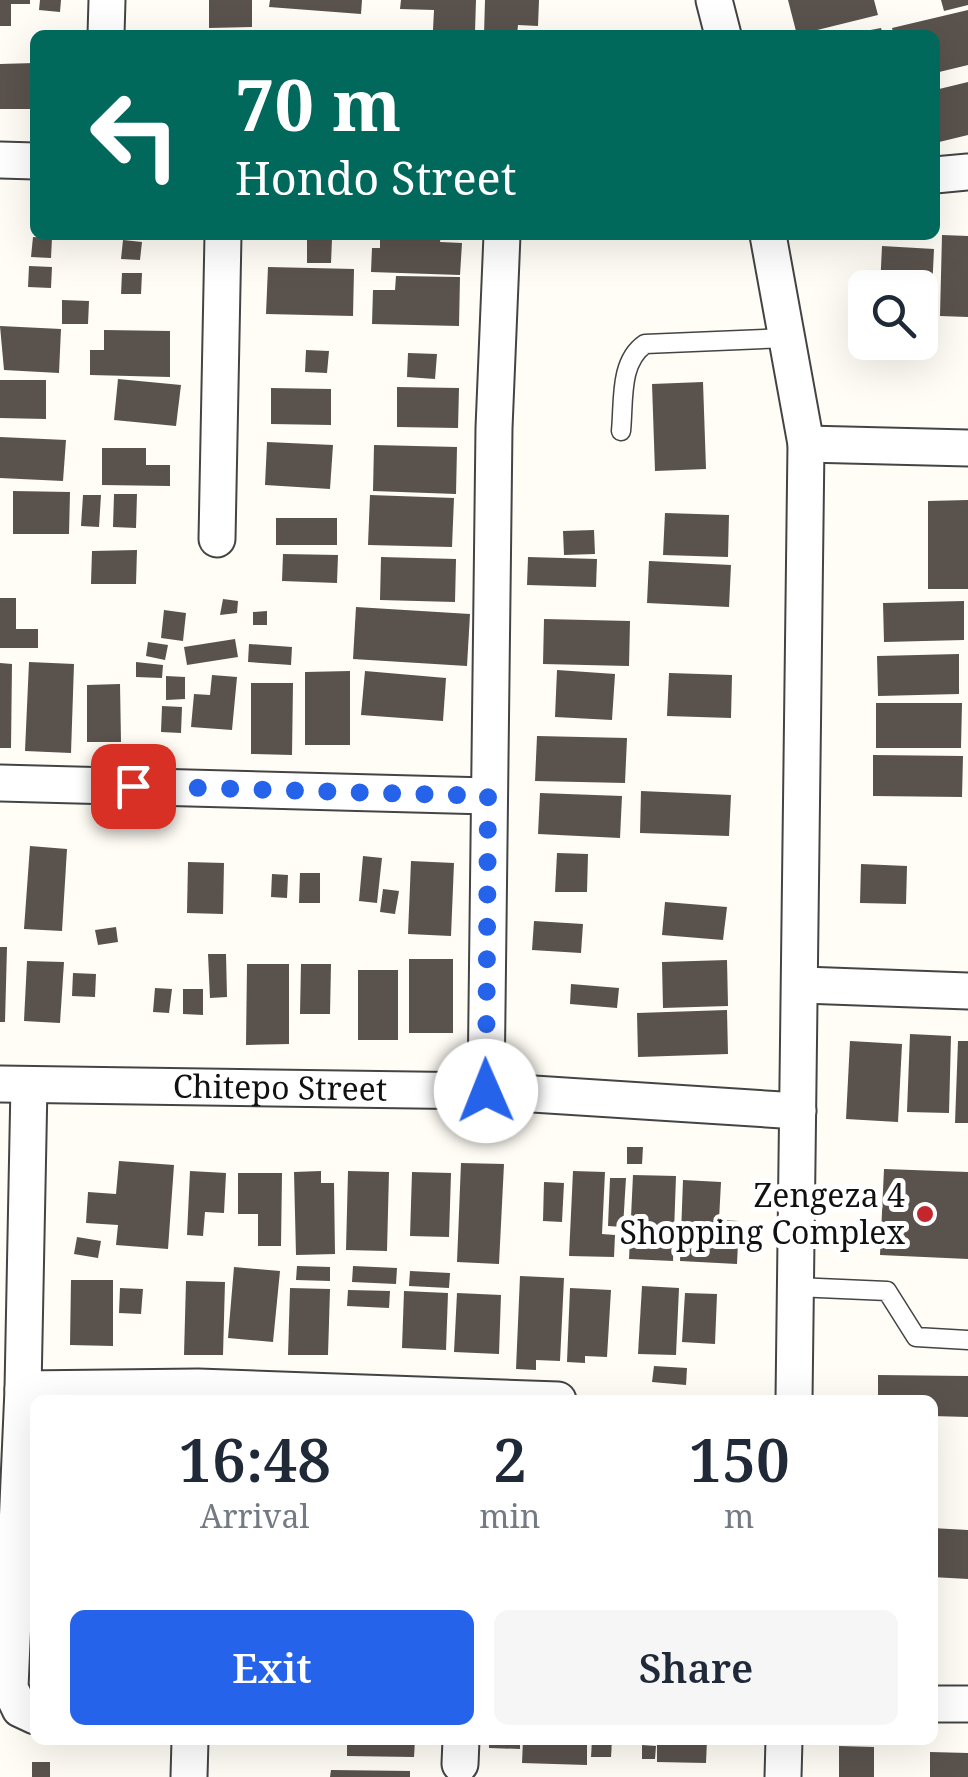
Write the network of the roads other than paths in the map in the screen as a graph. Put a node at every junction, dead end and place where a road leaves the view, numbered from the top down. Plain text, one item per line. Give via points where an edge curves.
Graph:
1 (107, 0) edge
2 (714, 0) edge
3 (106, 30) edge
4 (721, 30) edge
5 (0, 160) edge
6 (30, 162) edge
7 (968, 172) edge
8 (940, 174) edge
9 (223, 240) edge
10 (502, 240) edge
11 (769, 240) edge
12 (787, 338) junction
13 (621, 431) dead end
14 (806, 444) junction
15 (968, 448) edge
16 (216, 538) dead end
17 (0, 784) edge
18 (488, 796) junction
19 (802, 985) junction
20 (968, 991) edge
21 (14, 1084) edge
22 (486, 1091) junction
23 (798, 1111) junction
24 (796, 1286) junction
25 (968, 1340) edge
26 (23, 1389) junction
27 (198, 1394) edge
28 (267, 1395) edge
29 (794, 1395) edge
30 (938, 1704) edge
31 (968, 1704) edge
32 (30, 1714) edge
33 (190, 1745) edge
34 (784, 1745) edge
35 (190, 1777) edge
36 (783, 1777) edge

1 - 3 street
2 - 4 street
5 - 6 street
7 - 8 street
9 - 16 street
10 - 18 street
11 - 12 street
12 - 13 lane via 646,344 627,368
12 - 14 street
14 - 15 street
14 - 19 street
17 - 18 street
18 - 22 street
19 - 20 street
19 - 23 street
21 - 22 street, Chitepo Street
21 - 26 street
22 - 23 street, Chitepo Street
23 - 24 street
24 - 25 lane via 887,1292 916,1336
24 - 29 street
26 - 27 street
26 - 32 street via 10,1688 20,1710
27 - 28 street
30 - 31 street
33 - 35 street
34 - 36 street

